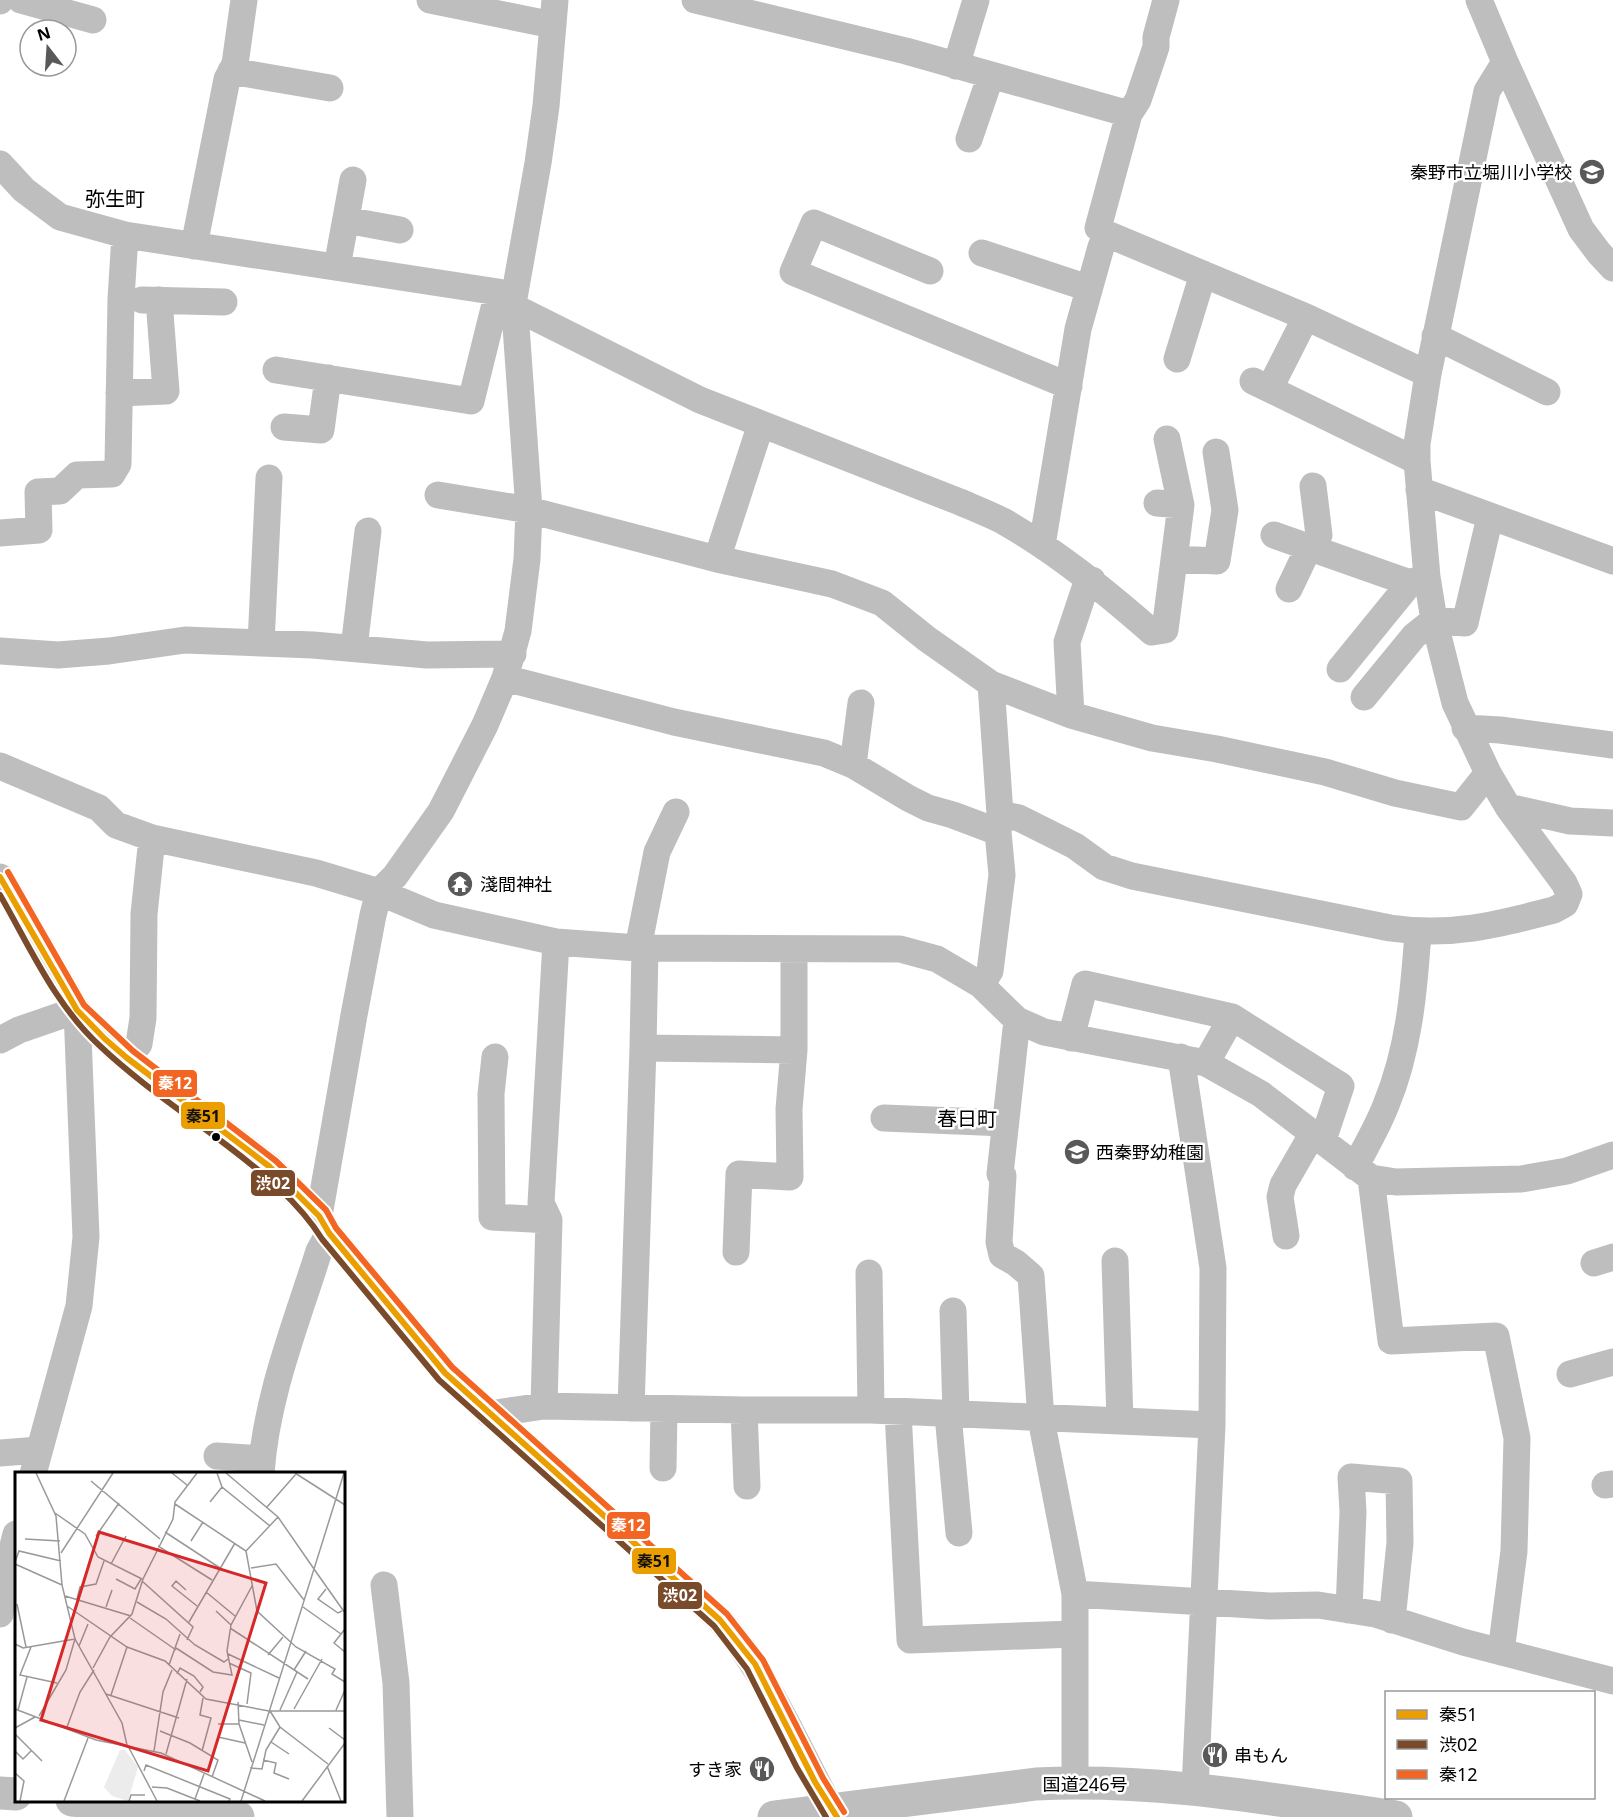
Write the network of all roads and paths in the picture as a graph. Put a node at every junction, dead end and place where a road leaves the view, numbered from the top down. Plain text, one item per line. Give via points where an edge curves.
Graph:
1 (21, 0) edge
2 (244, 0) edge
3 (430, 0) edge
4 (695, 0) edge
5 (976, 0) edge
6 (1166, 0) edge
7 (1479, 0) edge
8 (554, 13) edge
9 (93, 20) dead end
10 (1505, 62) junction
11 (957, 66) junction
12 (231, 71) junction
13 (991, 75) junction
14 (330, 88) dead end
15 (1129, 114) junction
16 (969, 139) dead end
17 (0, 164) edge
18 (353, 180) dead end
19 (346, 220) junction
20 (400, 230) dead end
21 (1107, 234) junction
22 (124, 235) junction
23 (194, 246) junction
24 (993, 265) dead end
25 (337, 267) junction
26 (1613, 268) edge
27 (930, 271) dead end
28 (1203, 274) junction
29 (1088, 288) junction
30 (121, 299) junction
31 (159, 300) junction
32 (509, 300) junction
33 (224, 302) dead end
34 (1306, 317) junction
35 (1435, 336) junction
36 (1177, 359) dead end
37 (276, 370) dead end
38 (1428, 374) junction
39 (328, 378) junction
40 (1069, 386) junction
41 (1547, 392) dead end
42 (119, 393) junction
43 (761, 424) junction
44 (284, 427) dead end
45 (1167, 440) dead end
46 (1216, 452) dead end
47 (1416, 461) junction
48 (269, 478) dead end
49 (1313, 486) dead end
50 (1419, 490) junction
51 (438, 495) dead end
52 (529, 510) junction
53 (1491, 517) junction
54 (368, 531) dead end
55 (0, 533) edge
56 (1274, 535) dead end
57 (1042, 545) junction
58 (1311, 548) junction
59 (717, 559) junction
60 (1175, 559) junction
61 (1613, 561) edge
62 (1092, 580) junction
63 (1418, 580) junction
64 (1289, 588) dead end
65 (1434, 620) junction
66 (261, 643) junction
67 (354, 648) junction
68 (0, 651) edge
69 (509, 666) junction
70 (1340, 669) dead end
71 (991, 684) junction
72 (1364, 697) dead end
73 (861, 703) dead end
74 (1071, 715) junction
75 (1466, 728) junction
76 (1613, 745) edge
77 (853, 765) junction
78 (0, 766) edge
79 (1488, 773) junction
80 (1508, 807) junction
81 (676, 812) dead end
82 (999, 823) junction
83 (1613, 823) edge
84 (152, 838) junction
85 (0, 877) edge
86 (380, 892) junction
87 (1418, 932) junction
88 (556, 942) junction
89 (641, 948) junction
90 (794, 949) junction
91 (981, 985) junction
92 (77, 1010) junction
93 (1232, 1017) junction
94 (1017, 1020) junction
95 (1071, 1038) junction
96 (0, 1040) edge
97 (643, 1048) junction
98 (794, 1050) junction
99 (495, 1057) dead end
100 (127, 1058) junction
101 (1193, 1060) junction
102 (885, 1118) dead end
103 (1005, 1123) junction
104 (1318, 1136) junction
105 (1613, 1155) edge
106 (1363, 1173) junction
107 (549, 1220) junction
108 (324, 1224) junction
109 (1286, 1236) dead end
110 (735, 1252) dead end
111 (1115, 1261) dead end
112 (869, 1273) dead end
113 (953, 1311) dead end
114 (1613, 1362) edge
115 (1570, 1374) dead end
116 (544, 1406) junction
117 (631, 1408) junction
118 (664, 1409) junction
119 (744, 1410) junction
120 (871, 1410) junction
121 (898, 1412) junction
122 (489, 1414) junction
123 (952, 1415) junction
124 (1041, 1419) junction
125 (1120, 1421) junction
126 (1212, 1425) junction
127 (0, 1453) edge
128 (217, 1456) dead end
129 (36, 1462) edge
130 (261, 1466) edge
131 (663, 1468) dead end
132 (747, 1486) dead end
133 (958, 1533) dead end
134 (15, 1538) edge
135 (384, 1585) dead end
136 (1075, 1594) junction
137 (1204, 1602) junction
138 (0, 1606) edge
139 (15, 1610) edge
140 (1349, 1610) junction
141 (0, 1614) edge
142 (1392, 1620) junction
143 (1074, 1634) junction
144 (1501, 1652) junction
145 (1613, 1681) edge
146 (1075, 1782) junction
147 (1195, 1789) junction
148 (0, 1793) edge
149 (15, 1794) edge
150 (72, 1802) edge
151 (87, 1802) edge
152 (242, 1802) edge
153 (831, 1809) junction
154 (178, 1814) edge
155 (70, 1817) edge
156 (239, 1817) edge
157 (400, 1817) edge
158 (774, 1817) edge
159 (1395, 1817) edge

1 - 9 street
2 - 12 street
3 - 8 street
4 - 11 street
5 - 11 street
6 - 15 street via 1156,47 1138,100
7 - 10 street
8 - 32 street via 538,163
10 - 26 street via 1581,229
10 - 35 street via 1487,91
11 - 13 street
12 - 14 street
12 - 23 street
13 - 15 street
13 - 16 street
15 - 21 street via 1098,228
17 - 22 street via 24,190 60,217
18 - 19 street
19 - 20 street
19 - 25 street
21 - 28 street
21 - 29 street
22 - 23 street
22 - 30 street
23 - 25 street
24 - 29 street
25 - 32 street
27 - 40 street via 814,223 793,272
28 - 34 street
28 - 36 street
29 - 40 street
30 - 31 street
30 - 42 street
31 - 33 street
31 - 42 street via 166,391
32 - 39 street via 471,401
32 - 43 street via 524,312 700,400
32 - 52 street
34 - 38 street
34 - 47 street via 1262,384
35 - 38 street
35 - 41 street
37 - 39 street
38 - 47 street
39 - 44 street via 321,430
40 - 57 street
42 - 55 street via 118,464 112,474 77,475 60,491 38,492 39,530
43 - 57 street via 960,502
43 - 59 street
45 - 60 street
46 - 60 street via 1225,510 1216,561
47 - 50 street
48 - 66 street
49 - 58 street via 1319,535
50 - 53 street
50 - 63 street
51 - 52 street
52 - 59 street
52 - 69 street via 519,631
53 - 61 street
53 - 65 street via 1465,623
54 - 67 street
56 - 58 street
57 - 62 street
58 - 63 street
58 - 64 street
59 - 71 street via 832,584 882,603
60 - 62 street via 1165,630 1152,632
62 - 74 street via 1084,591 1067,642
63 - 65 street
63 - 70 street
65 - 72 street via 1414,636
65 - 75 street via 1455,703
66 - 67 street
66 - 68 street via 185,640 58,655
67 - 69 street
69 - 77 street via 674,722 824,753
69 - 86 street via 485,725 441,811
71 - 74 street
71 - 82 street
73 - 77 street
74 - 79 street via 1152,738 1325,772 1461,807
75 - 76 street
75 - 79 street
77 - 82 street via 928,808
78 - 84 street via 99,808 116,825
79 - 80 street
80 - 83 street via 1570,821
80 - 87 street via 1564,883 1569,894 1565,904 1496,926
81 - 89 street via 657,852
82 - 87 street via 1019,818 1075,846 1104,867 1132,876
82 - 91 street via 1002,875 990,971
84 - 86 street via 316,873
84 - 100 street via 144,914 143,1018 139,1044
85 - 92 street
86 - 88 street via 434,915
86 - 108 street via 354,1015
87 - 106 street via 1406,1042
88 - 89 street
88 - 107 street via 541,1203
89 - 90 street
89 - 97 street
90 - 91 street via 900,949 937,959
90 - 98 street
91 - 94 street
92 - 96 street
92 - 100 street
92 - 129 street via 86,1237 79,1306
93 - 95 street via 1085,984
93 - 101 street
93 - 104 street via 1341,1086
94 - 95 street
94 - 103 street
95 - 101 street
97 - 98 street
97 - 117 street
98 - 110 street via 789,1109 790,1177 739,1174
99 - 107 street via 491,1094 492,1217
100 - 108 street via 270,1167
101 - 104 street via 1261,1094
101 - 126 street via 1213,1268
102 - 103 street
103 - 124 street via 999,1242 1002,1255 1030,1276
104 - 106 street
104 - 109 street via 1283,1185 1280,1197
105 - 106 street via 1567,1171 1521,1179 1396,1182
106 - 144 street via 1391,1341 1496,1335 1517,1438 1514,1551
107 - 116 street
108 - 122 street via 445,1373
108 - 130 street via 269,1411
111 - 125 street
112 - 120 street
113 - 123 street
114 - 115 street
116 - 117 street
116 - 122 street
117 - 118 street
118 - 119 street
118 - 131 street
119 - 120 street
119 - 132 street
120 - 121 street
121 - 123 street
121 - 143 street via 910,1640
122 - 153 street via 726,1626 758,1669
123 - 124 street
123 - 133 street
124 - 125 street
124 - 136 street
125 - 126 street
126 - 137 street
127 - 129 street
128 - 130 street
134 - 138 street
135 - 157 street via 396,1683
136 - 137 street
136 - 143 street
137 - 140 street via 1318,1605
137 - 147 street
138 - 139 street
138 - 141 street
140 - 142 street
140 - 142 street via 1352,1477 1399,1481 1400,1543
142 - 144 street
143 - 146 street
144 - 145 street
146 - 147 highway, 国道246号
146 - 153 highway, 国道246号
147 - 159 highway, 国道246号
148 - 149 highway
150 - 155 street
151 - 154 highway
152 - 156 street
153 - 158 highway, 国道246号
154 - 156 highway

